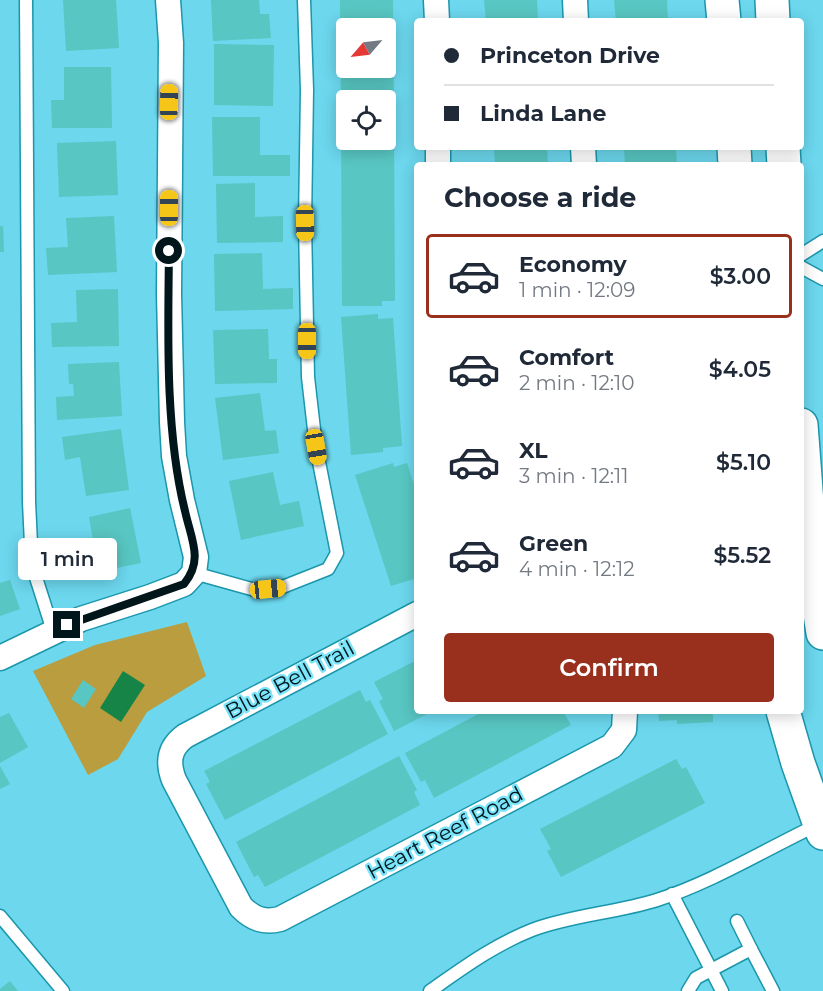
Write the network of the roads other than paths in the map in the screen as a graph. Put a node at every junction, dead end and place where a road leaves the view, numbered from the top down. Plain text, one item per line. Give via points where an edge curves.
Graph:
1 (26, 0) edge
2 (168, 0) edge
3 (304, 0) edge
4 (436, 0) edge
5 (575, 0) edge
6 (722, 0) edge
7 (772, 0) edge
8 (437, 18) edge
9 (576, 18) edge
10 (724, 18) edge
11 (773, 18) edge
12 (823, 241) edge
13 (804, 253) edge
14 (804, 269) edge
15 (823, 279) edge
16 (804, 464) edge
17 (194, 573) junction
18 (414, 616) edge
19 (53, 631) junction
20 (823, 633) edge
21 (0, 658) edge
22 (784, 714) edge
23 (624, 721) edge
24 (821, 828) edge
25 (672, 894) junction
26 (0, 916) edge
27 (258, 920) joint
28 (737, 921) dead end
29 (751, 950) junction
30 (711, 970) junction
31 (63, 991) edge
32 (430, 991) edge
33 (688, 991) edge
34 (722, 991) edge
35 (773, 991) edge

1 - 19 lane via 31,544 32,564
2 - 17 street via 172,422 180,489 196,556
3 - 17 lane via 308,377 316,447 337,553 328,569 280,588 255,590
4 - 8 street
5 - 9 street
6 - 10 main road
7 - 11 main road
12 - 13 lane
14 - 15 lane
16 - 20 main road via 811,555
17 - 19 street via 184,584
18 - 27 street, Blue Bell Trail via 175,743 169,767 174,780 236,898
19 - 21 street
22 - 24 main road
23 - 27 street, Heart Reef Road via 612,746 280,919
24 - 25 lane
25 - 30 lane
25 - 32 lane via 533,930 483,953
26 - 31 lane
28 - 29 lane
29 - 30 lane
29 - 35 lane
30 - 33 lane via 696,978
30 - 34 lane

